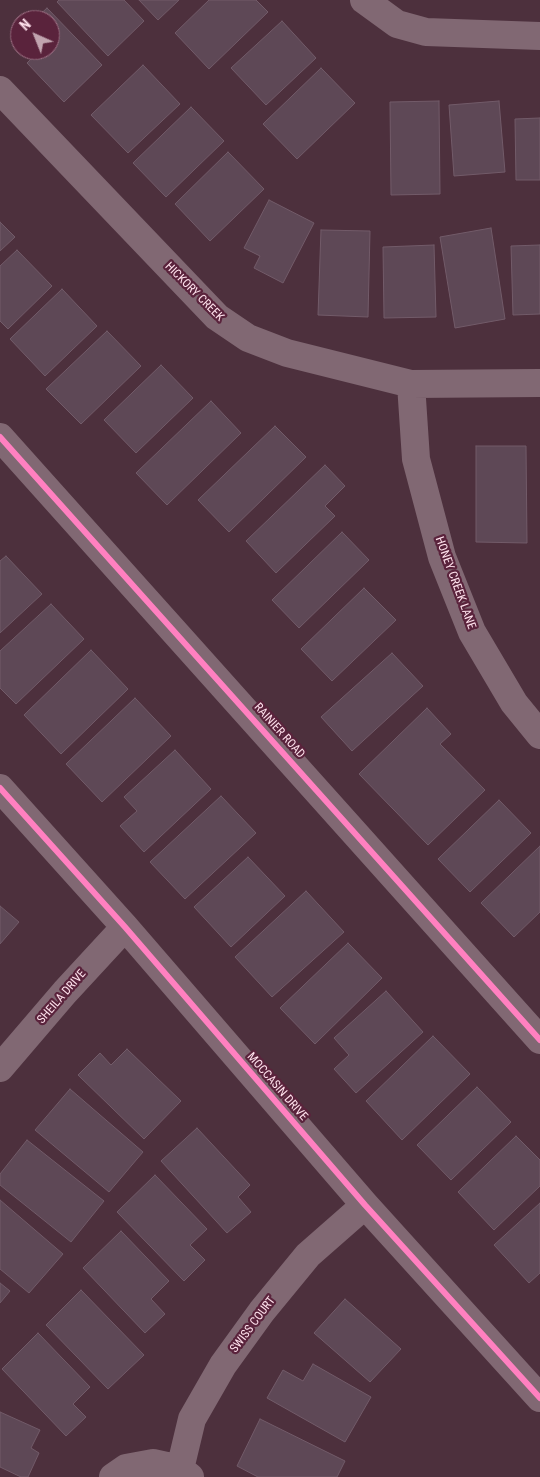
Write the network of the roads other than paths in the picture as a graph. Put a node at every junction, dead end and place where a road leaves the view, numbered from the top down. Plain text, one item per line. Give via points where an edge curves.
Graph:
1 (364, 0) edge
2 (540, 36) edge
3 (0, 90) edge
4 (540, 383) edge
5 (411, 384) junction
6 (0, 437) edge
7 (540, 735) edge
8 (0, 788) edge
9 (125, 927) junction
10 (535, 1024) edge
11 (0, 1068) edge
12 (365, 1205) junction
13 (540, 1398) edge
14 (185, 1473) edge
15 (113, 1477) edge

1 - 2 street via 397,24 426,32
3 - 5 street, HICKORY CREEK via 217,317 248,338 287,353
4 - 5 street, HICKORY CREEK
5 - 7 street, HONEY CREEK LANE via 416,459 442,557 472,632 514,703
6 - 10 street, RAINIER ROAD
8 - 9 street, MOCCASIN DRIVE
9 - 11 street, SHEILA DRIVE
9 - 12 street, MOCCASIN DRIVE
12 - 13 street, MOCCASIN DRIVE
12 - 14 street, SWISS COURT via 308,1255 223,1365 192,1419
14 - 15 street, SWISS COURT via 153,1463 126,1468

